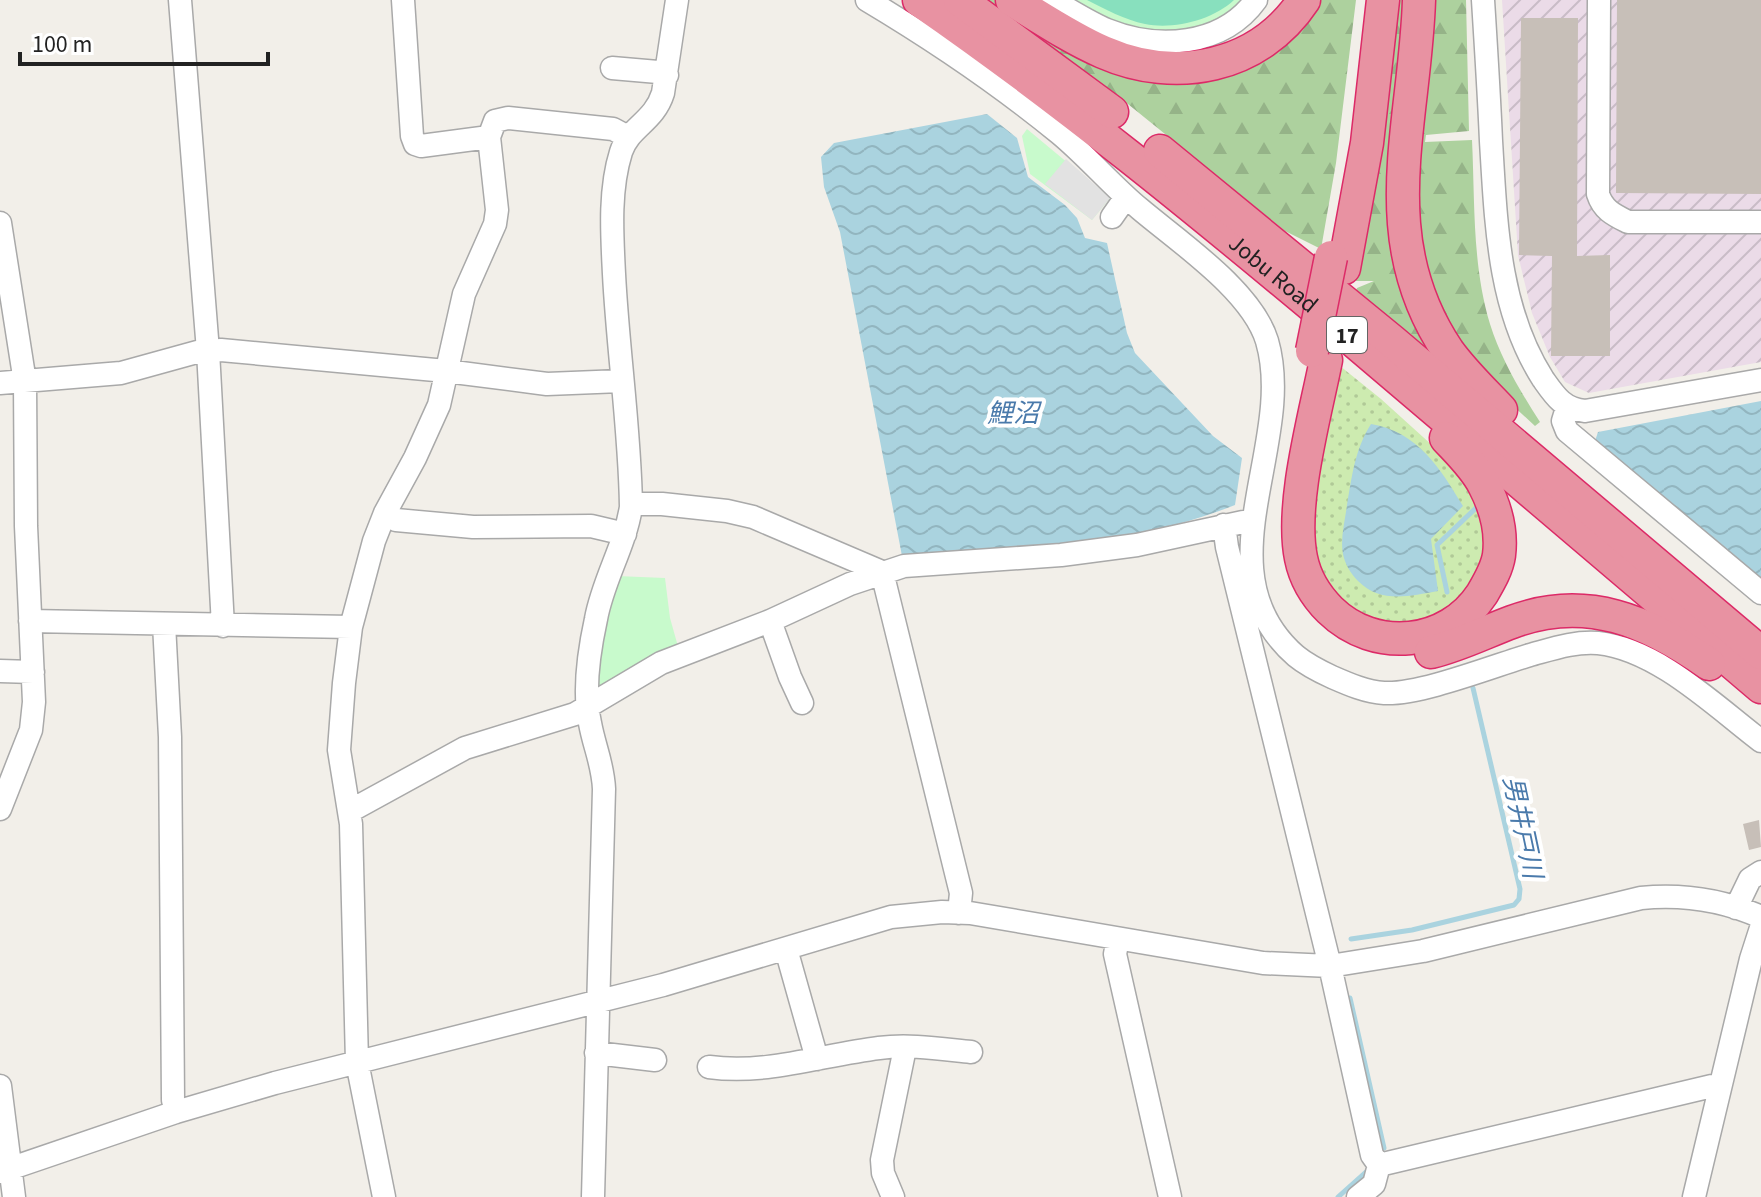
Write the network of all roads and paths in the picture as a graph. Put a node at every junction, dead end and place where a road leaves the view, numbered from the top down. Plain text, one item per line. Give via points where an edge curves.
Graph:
1 (180, 0) edge
2 (403, 0) edge
3 (677, 0) edge
4 (867, 0) edge
5 (919, 0) edge
6 (960, 0) edge
7 (1012, 0) edge
8 (1052, 0) edge
9 (1256, 0) edge
10 (1304, 0) edge
11 (1368, 0) edge
12 (1383, 0) edge
13 (1419, 0) edge
14 (1483, 0) edge
15 (1599, 0) edge
16 (612, 68) dead end
17 (667, 75) junction
18 (489, 137) junction
19 (628, 137) junction
20 (1126, 197) junction
21 (1112, 217) dead end
22 (1761, 222) edge
23 (0, 223) edge
24 (1251, 255) junction
25 (1338, 262) junction
26 (208, 351) junction
27 (1319, 356) junction
28 (446, 371) junction
29 (1761, 380) edge
30 (621, 381) junction
31 (25, 382) junction
32 (0, 383) edge
33 (1567, 408) junction
34 (631, 504) junction
35 (385, 513) junction
36 (1253, 522) junction
37 (1224, 525) junction
38 (625, 534) junction
39 (1652, 559) junction
40 (882, 572) junction
41 (1761, 593) edge
42 (30, 621) junction
43 (770, 621) junction
44 (164, 624) junction
45 (223, 626) junction
46 (351, 627) junction
47 (1761, 653) edge
48 (0, 671) edge
49 (33, 672) junction
50 (1761, 687) edge
51 (802, 703) dead end
52 (1761, 706) edge
53 (588, 708) junction
54 (1761, 741) edge
55 (0, 809) edge
56 (350, 811) junction
57 (1761, 872) edge
58 (1736, 908) junction
59 (959, 913) junction
60 (1760, 931) edge
61 (1118, 939) junction
62 (786, 949) junction
63 (1330, 966) junction
64 (598, 1001) junction
65 (905, 1048) junction
66 (971, 1052) dead end
67 (596, 1053) junction
68 (817, 1059) junction
69 (655, 1060) dead end
70 (357, 1062) junction
71 (709, 1067) dead end
72 (0, 1086) edge
73 (1720, 1087) junction
74 (176, 1112) junction
75 (1379, 1165) junction
76 (6, 1170) edge
77 (14, 1197) edge
78 (384, 1197) edge
79 (593, 1197) edge
80 (893, 1197) edge
81 (1170, 1197) edge
82 (1358, 1197) edge
83 (1694, 1197) edge

1 - 26 street
2 - 18 street via 415,144
3 - 17 street
4 - 20 street via 1002,88
5 - 24 highway, Jobu Road / 17 via 1093,126
6 - 39 highway, Jobu Road / 17 via 1110,111
7 - 10 highway via 1101,52 1172,69 1206,67 1240,56 1282,28
8 - 9 street via 1106,30 1167,42 1221,30
11 - 25 highway
12 - 25 highway via 1367,143
13 - 39 highway via 1401,194 1406,252 1423,306 1462,367 1512,421 1582,482
14 - 33 street via 1504,277 1527,350
15 - 22 street via 1601,203 1628,222
16 - 17 street
17 - 19 street via 659,107
18 - 19 street via 495,121 508,118 613,129
18 - 28 street via 497,217 464,294
19 - 30 street via 621,150 612,217
20 - 21 street
20 - 36 street via 1233,288 1267,341 1273,403
23 - 31 street
24 - 27 highway via 1349,356 1444,436 1482,482 1495,511 1499,557 1472,608 1437,632 1401,639 1368,634 1339,619 1307,579 1299,541 1300,497
24 - 50 highway, Jobu Road / 17
25 - 27 highway, bridge
26 - 28 street
26 - 31 street via 121,373
26 - 45 street
27 - 52 highway via 1287,483 1282,532 1293,589 1326,631 1360,650 1417,655 1533,615 1591,610 1667,637
28 - 30 street via 547,384
28 - 35 street via 439,405
29 - 33 street via 1598,410
30 - 34 street
31 - 32 street
31 - 42 street
33 - 41 street via 1567,431
34 - 38 street
34 - 40 street via 753,517
35 - 38 street via 396,520 473,527 591,526
35 - 46 street
36 - 37 street
36 - 54 street via 1250,558 1266,619 1297,657 1342,681 1395,693 1558,647 1597,643 1676,676
37 - 40 street via 1137,545
37 - 63 street
38 - 53 street via 595,622
39 - 47 highway, Jobu Road / 17
40 - 43 street
40 - 59 street via 961,893
42 - 44 street
42 - 49 street
43 - 51 street
43 - 53 street via 661,663
44 - 45 street
44 - 74 street
45 - 46 street
46 - 56 street via 339,750
48 - 49 street
49 - 55 street via 31,730
53 - 56 street via 465,748
53 - 64 street via 604,789
56 - 70 street
57 - 58 street via 1750,879
58 - 60 street
58 - 63 street via 1686,897 1641,898 1423,951
59 - 61 street
59 - 62 street via 891,917
60 - 73 street
61 - 63 street via 1263,963
61 - 81 street via 1115,954
62 - 64 street
62 - 68 street
63 - 75 street via 1372,1155
64 - 67 street
64 - 70 street
65 - 66 street
65 - 68 street
65 - 80 street via 882,1160
67 - 69 street
67 - 79 street
68 - 71 street via 735,1070
70 - 74 street
70 - 78 street
72 - 76 street
73 - 75 street
73 - 83 street
74 - 76 street
75 - 82 street via 1374,1184
76 - 77 street

